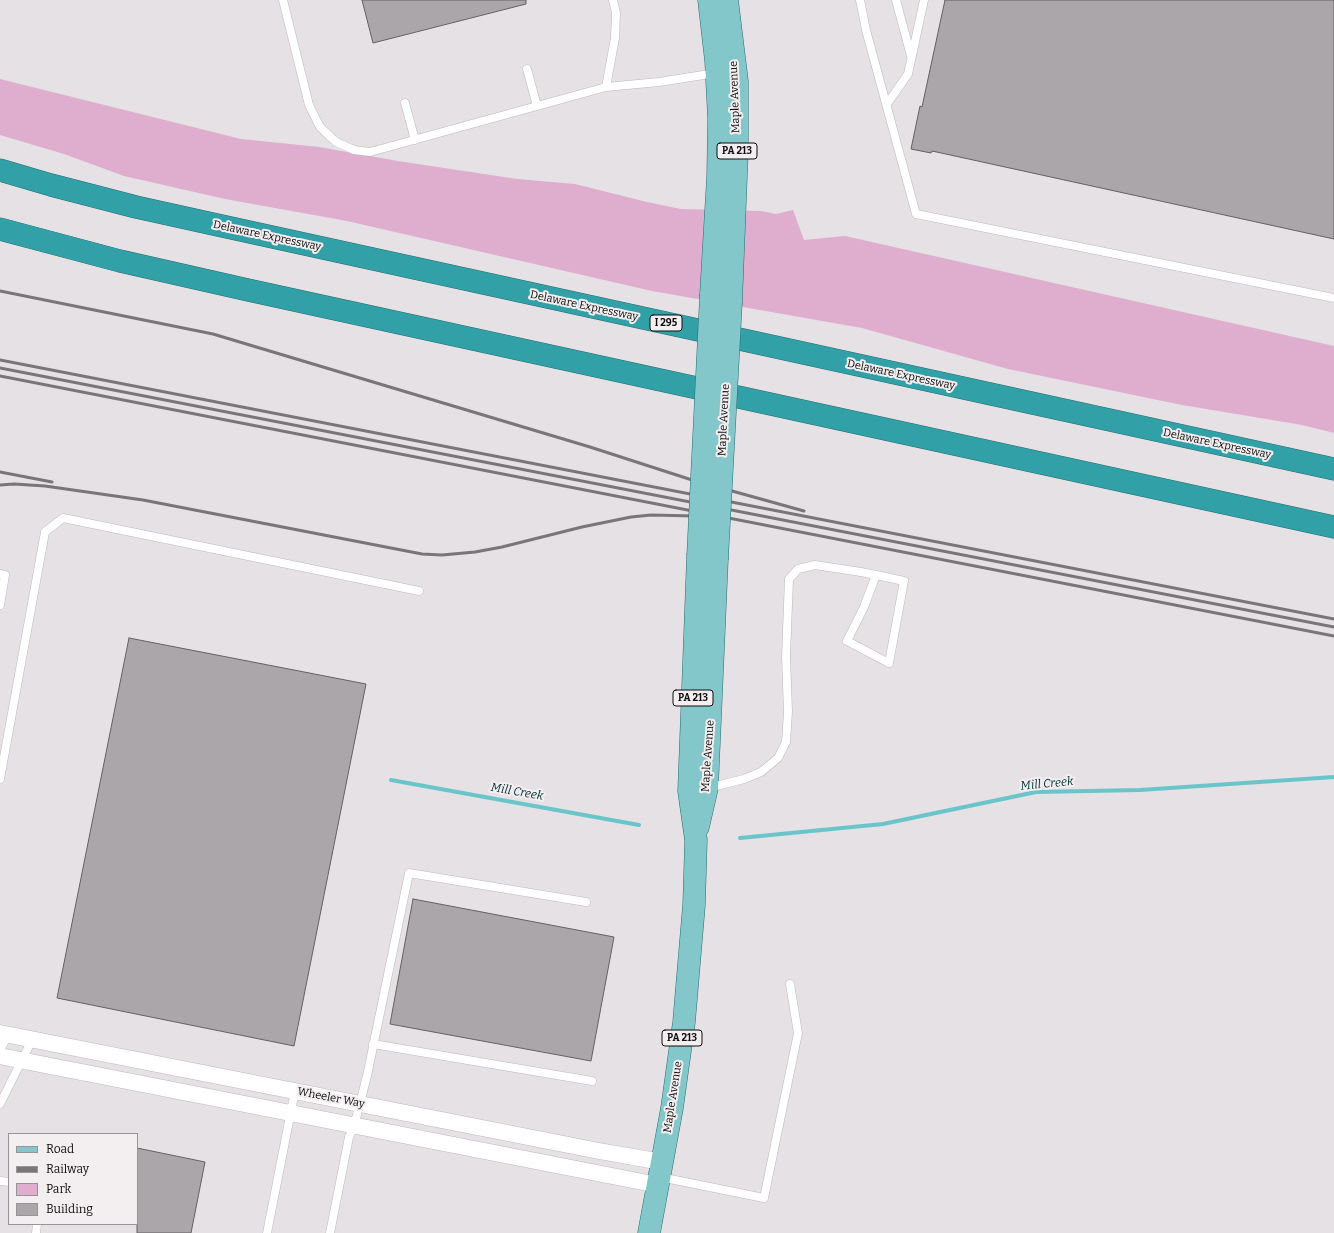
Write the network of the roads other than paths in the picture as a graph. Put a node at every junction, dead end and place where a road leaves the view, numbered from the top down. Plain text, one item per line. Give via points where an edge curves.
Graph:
1 (283, 0) edge
2 (613, 0) edge
3 (709, 0) edge
4 (727, 0) edge
5 (860, 0) edge
6 (896, 0) edge
7 (924, 0) edge
8 (912, 58) junction
9 (527, 69) dead end
10 (716, 73) junction
11 (606, 87) junction
12 (405, 103) dead end
13 (887, 104) junction
14 (536, 106) junction
15 (415, 140) junction
16 (0, 170) edge
17 (0, 229) edge
18 (1334, 298) edge
19 (721, 299) junction
20 (1334, 469) edge
21 (1334, 526) edge
22 (708, 557) junction
23 (0, 574) edge
24 (876, 575) junction
25 (420, 591) dead end
26 (0, 605) edge
27 (0, 779) edge
28 (707, 788) junction
29 (696, 840) junction
30 (586, 902) dead end
31 (790, 984) dead end
32 (4, 1034) edge
33 (32, 1040) junction
34 (374, 1044) junction
35 (0, 1050) edge
36 (0, 1056) edge
37 (22, 1061) junction
38 (592, 1081) dead end
39 (295, 1091) junction
40 (0, 1104) edge
41 (360, 1104) junction
42 (291, 1113) junction
43 (354, 1126) junction
44 (659, 1175) junction
45 (266, 1233) edge
46 (330, 1233) edge
47 (649, 1233) edge

1 - 15 lane via 309,105 320,127 336,142 365,152
2 - 11 lane via 616,13 615,38
3 - 10 main road, Maple Avenue / PA 213
4 - 19 main road, Maple Avenue / PA 213 via 737,81 737,151
5 - 13 lane
6 - 8 lane
7 - 8 lane
8 - 13 lane via 908,74
9 - 14 lane
10 - 11 lane
10 - 19 main road, Maple Avenue / PA 213
11 - 14 lane
12 - 15 lane
13 - 18 lane via 916,214
14 - 15 lane
16 - 20 highway, Delaware Expressway / I 295 via 128,205
17 - 21 highway via 120,261 248,290
19 - 22 main road, Maple Avenue / PA 213, bridge
22 - 28 main road, Maple Avenue / PA 213
22 - 29 main road, Maple Avenue / PA 213 via 689,792
23 - 26 lane via 5,575
24 - 24 lane via 904,581 889,663 847,641
24 - 28 lane via 815,565 798,569 789,580 786,742 778,758 761,772
25 - 27 lane via 63,518 45,532
28 - 29 main road, Maple Avenue / PA 213
29 - 44 main road, Maple Avenue / PA 213 via 694,905 684,1022 672,1108
30 - 34 lane via 409,873
31 - 44 lane via 798,1033 764,1198
32 - 33 street, Wheeler Way
32 - 35 lane
33 - 37 lane
33 - 39 street, Wheeler Way
34 - 38 lane
34 - 41 lane
36 - 37 street, Wheeler Way
37 - 40 lane
37 - 42 street, Wheeler Way
39 - 41 street, Wheeler Way
39 - 42 lane
41 - 43 lane
41 - 44 street, Wheeler Way via 599,1151
42 - 43 street, Wheeler Way
42 - 45 lane
43 - 44 street, Wheeler Way
43 - 46 lane via 349,1137
44 - 47 main road, Maple Avenue / PA 213

